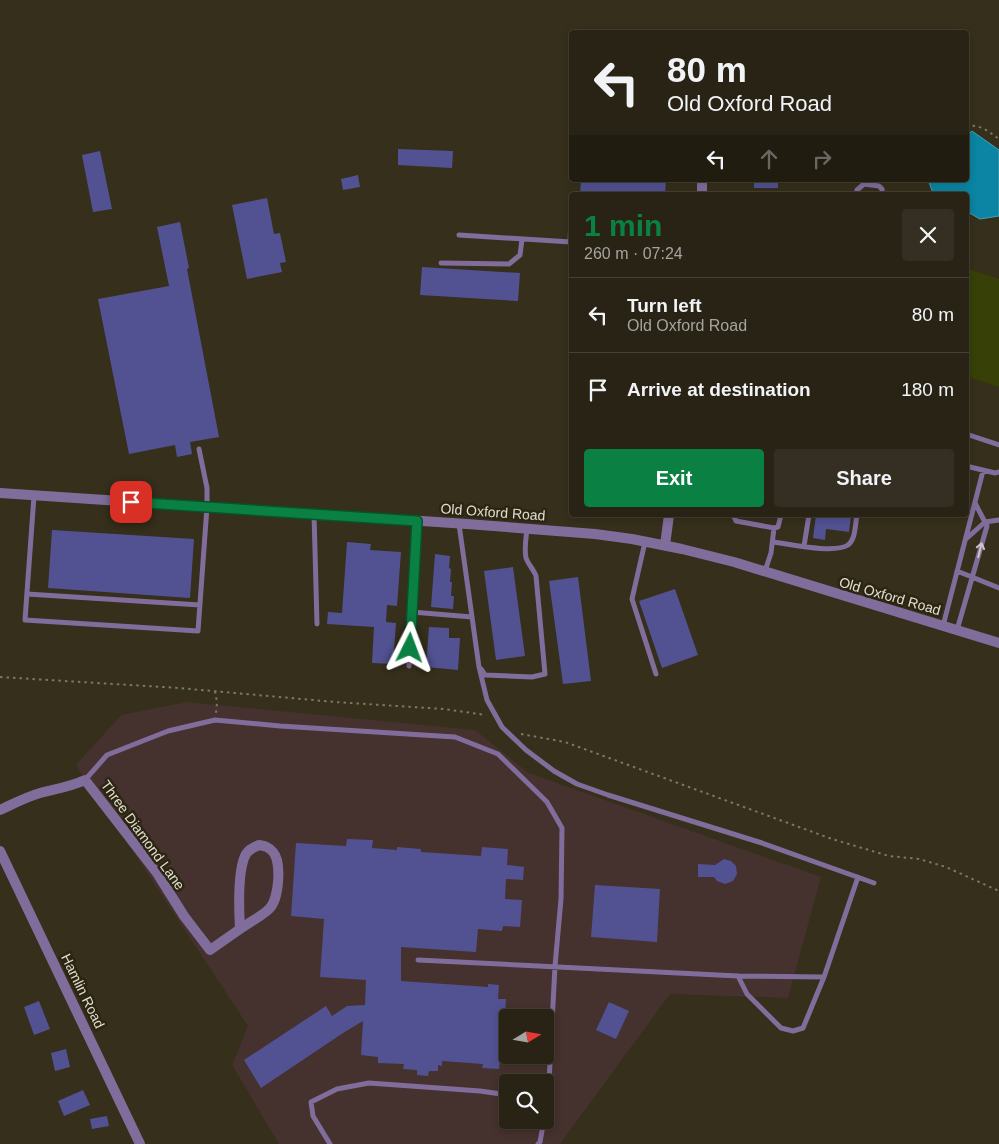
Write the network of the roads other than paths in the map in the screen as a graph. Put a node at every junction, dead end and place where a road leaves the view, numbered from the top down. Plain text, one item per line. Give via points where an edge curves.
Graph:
1 (857, 192) edge
2 (882, 192) edge
3 (459, 236) dead end
4 (522, 239) junction
5 (569, 242) edge
6 (441, 263) dead end
7 (969, 435) edge
8 (999, 445) edge
9 (200, 449) dead end
10 (969, 467) edge
11 (983, 471) junction
12 (999, 472) edge
13 (0, 493) edge
14 (34, 496) junction
15 (975, 503) junction
16 (207, 507) junction
17 (314, 514) junction
18 (669, 517) edge
19 (733, 517) edge
20 (780, 517) edge
21 (809, 517) edge
22 (857, 517) edge
23 (999, 520) edge
24 (417, 521) junction
25 (985, 522) junction
26 (459, 523) junction
27 (526, 528) junction
28 (774, 528) junction
29 (965, 540) junction
30 (645, 542) junction
31 (773, 542) junction
32 (665, 545) junction
33 (804, 546) junction
34 (957, 571) junction
35 (764, 572) junction
36 (973, 577) junction
37 (999, 588) edge
38 (27, 594) junction
39 (200, 605) junction
40 (412, 612) junction
41 (472, 617) junction
42 (317, 624) dead end
43 (943, 626) junction
44 (957, 630) junction
45 (999, 643) edge
46 (409, 666) dead end
47 (479, 667) junction
48 (656, 674) dead end
49 (85, 780) junction
50 (0, 810) edge
51 (0, 851) edge
52 (858, 877) junction
53 (874, 883) dead end
54 (240, 929) junction
55 (418, 960) dead end
56 (555, 966) junction
57 (738, 976) junction
58 (824, 977) junction
59 (549, 1074) edge
60 (499, 1094) edge
61 (542, 1129) edge
62 (140, 1144) edge
63 (330, 1144) edge
64 (538, 1144) edge

1 - 2 lane via 864,184 879,186
3 - 4 lane
4 - 5 lane
4 - 6 lane via 520,255 509,264
7 - 8 lane
9 - 16 lane
10 - 11 lane
11 - 12 lane
11 - 15 lane
13 - 14 street, Old Oxford Road
14 - 16 street, Old Oxford Road
14 - 38 lane
15 - 25 lane
15 - 29 lane
16 - 17 street, Old Oxford Road
16 - 39 lane
17 - 24 street, Old Oxford Road
17 - 42 lane
18 - 32 street
19 - 28 lane via 736,521
20 - 28 lane via 778,527
21 - 33 lane
22 - 33 lane via 854,536 849,544 830,548
23 - 25 lane
24 - 26 street, Old Oxford Road
24 - 40 lane
25 - 29 lane
36 -> 25 lane via 987,526
26 - 27 street, Old Oxford Road
26 - 41 lane
27 - 30 street, Old Oxford Road
27 - 47 lane via 527,560 536,576 545,674 532,677 485,675
28 - 31 lane
29 - 34 lane
30 - 32 street, Old Oxford Road
30 - 48 lane via 632,599
31 - 33 lane
31 - 35 lane
32 - 35 street, Old Oxford Road
34 - 36 lane
34 - 43 lane
35 - 43 street, Old Oxford Road
36 - 37 lane
36 - 44 lane
38 - 39 lane
38 - 39 lane via 25,620 198,632
40 - 41 lane
40 - 46 lane
41 - 47 lane
43 - 44 street, Old Oxford Road
44 - 45 street, Old Oxford Road
47 - 52 lane via 487,700 508,733 547,766 577,784
49 - 50 street, Three Diamond Lane via 22,799
49 - 54 street, Three Diamond Lane via 157,873 210,950
49 - 56 lane via 107,755 168,730 215,720 455,737 498,754 547,802 562,828 561,899
51 - 62 street, Hamlin Road
52 - 53 lane
52 - 58 lane
54 - 54 street, Three Diamond Lane via 273,903 278,880 277,861 274,852 266,846 252,848 246,853 240,877
55 - 56 lane
56 - 57 lane
56 - 59 lane
57 - 58 lane
57 - 58 lane via 747,994 781,1028 794,1031 803,1028
60 - 63 lane via 369,1084 337,1089 311,1102 313,1116
61 - 64 lane

